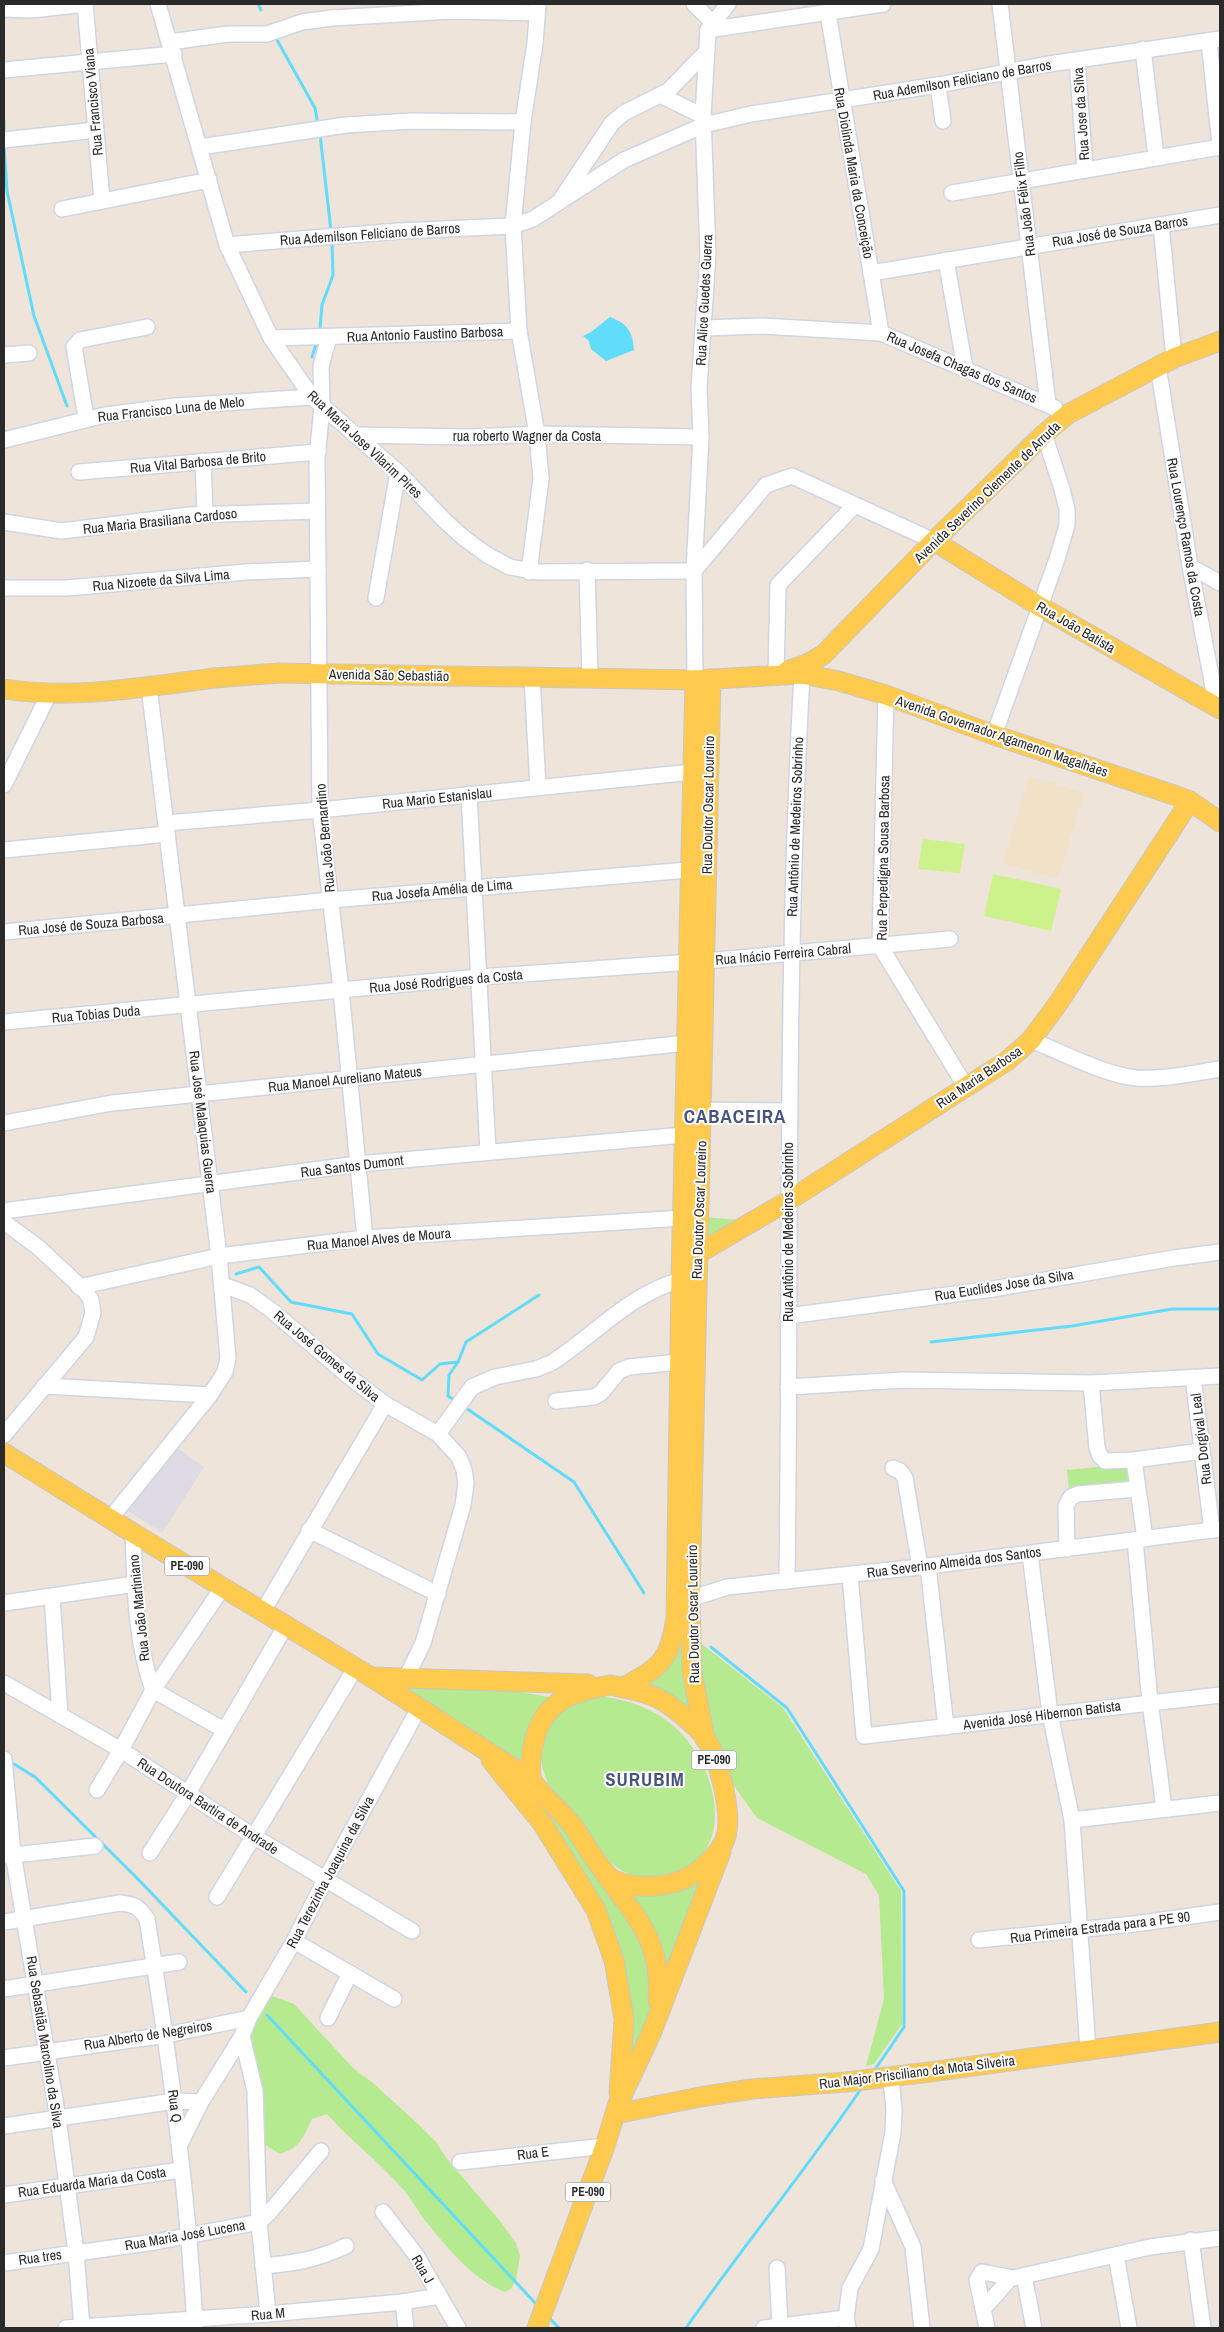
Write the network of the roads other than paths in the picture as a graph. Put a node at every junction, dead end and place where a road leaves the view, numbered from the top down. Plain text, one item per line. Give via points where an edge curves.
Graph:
1 (85, 4) edge
2 (158, 4) edge
3 (694, 4) edge
4 (728, 4) edge
5 (879, 4) edge
6 (1000, 4) edge
7 (538, 8) edge
8 (4, 9) edge
9 (828, 14) junction
10 (710, 26) junction
11 (1215, 40) edge
12 (172, 48) junction
13 (1143, 49) junction
14 (707, 51) junction
15 (1076, 60) junction
16 (89, 62) junction
17 (4, 70) edge
18 (1008, 71) junction
19 (938, 85) junction
20 (662, 96) junction
21 (842, 101) junction
22 (704, 121) junction
23 (943, 121) dead end
24 (522, 122) junction
25 (96, 130) junction
26 (4, 140) edge
27 (1220, 146) edge
28 (200, 147) junction
29 (1156, 156) junction
30 (1085, 169) junction
31 (209, 180) junction
32 (1021, 180) junction
33 (952, 193) dead end
34 (102, 201) junction
35 (560, 201) junction
36 (62, 209) dead end
37 (1220, 215) edge
38 (1161, 225) junction
39 (513, 226) junction
40 (227, 245) junction
41 (1029, 246) junction
42 (946, 260) junction
43 (871, 273) junction
44 (147, 327) dead end
45 (704, 328) junction
46 (519, 331) junction
47 (881, 333) junction
48 (328, 337) junction
49 (271, 338) junction
50 (1220, 341) edge
51 (28, 354) dead end
52 (4, 355) edge
53 (1166, 362) junction
54 (965, 368) junction
55 (317, 402) junction
56 (1048, 404) junction
57 (1068, 414) junction
58 (86, 418) junction
59 (538, 434) junction
60 (1044, 434) junction
61 (354, 435) junction
62 (700, 437) junction
63 (4, 440) edge
64 (318, 452) junction
65 (202, 461) junction
66 (79, 472) dead end
67 (398, 472) junction
68 (855, 505) junction
69 (317, 511) junction
70 (205, 514) junction
71 (4, 522) edge
72 (934, 541) junction
73 (1190, 566) junction
74 (318, 569) junction
75 (587, 570) junction
76 (694, 570) junction
77 (529, 572) junction
78 (1220, 583) edge
79 (4, 588) edge
80 (376, 598) dead end
81 (1039, 606) junction
82 (319, 674) junction
83 (776, 674) junction
84 (802, 674) junction
85 (532, 677) junction
86 (590, 678) junction
87 (703, 679) junction
88 (149, 687) junction
89 (4, 689) edge
90 (48, 694) junction
91 (886, 695) junction
92 (1219, 708) edge
93 (994, 736) junction
94 (701, 771) junction
95 (4, 785) edge
96 (538, 787) junction
97 (469, 794) junction
98 (1190, 801) junction
99 (320, 810) junction
100 (1220, 822) edge
101 (166, 828) junction
102 (4, 850) edge
103 (699, 869) junction
104 (474, 888) junction
105 (331, 900) junction
106 (178, 916) junction
107 (4, 932) edge
108 (950, 939) dead end
109 (880, 946) junction
110 (791, 952) junction
111 (697, 961) junction
112 (479, 977) junction
113 (341, 990) junction
114 (188, 1006) junction
115 (4, 1022) edge
116 (1031, 1040) junction
117 (687, 1043) junction
118 (483, 1064) junction
119 (1220, 1069) edge
120 (348, 1078) junction
121 (966, 1087) junction
122 (200, 1095) junction
123 (693, 1109) junction
124 (790, 1111) junction
125 (4, 1123) edge
126 (693, 1134) junction
127 (488, 1152) junction
128 (358, 1164) junction
129 (210, 1184) junction
130 (788, 1201) junction
131 (4, 1211) edge
132 (683, 1218) junction
133 (4, 1222) edge
134 (366, 1238) junction
135 (1220, 1252) edge
136 (220, 1256) junction
137 (686, 1266) junction
138 (222, 1285) junction
139 (79, 1287) junction
140 (788, 1316) junction
141 (688, 1361) junction
142 (1220, 1376) edge
143 (1194, 1378) junction
144 (1091, 1383) junction
145 (44, 1386) junction
146 (788, 1387) junction
147 (210, 1395) junction
148 (556, 1401) dead end
149 (386, 1404) junction
150 (438, 1434) junction
151 (4, 1435) edge
152 (1202, 1451) junction
153 (4, 1453) edge
154 (1134, 1460) junction
155 (892, 1468) dead end
156 (1213, 1483) edge
157 (1137, 1490) junction
158 (110, 1518) junction
159 (309, 1530) junction
160 (1216, 1530) edge
161 (133, 1533) junction
162 (1140, 1539) junction
163 (1067, 1548) junction
164 (1030, 1554) junction
165 (924, 1567) junction
166 (850, 1574) junction
167 (787, 1581) junction
168 (135, 1584) junction
169 (223, 1587) junction
170 (438, 1594) junction
171 (52, 1596) junction
172 (690, 1598) junction
173 (4, 1603) edge
174 (263, 1611) junction
175 (286, 1625) junction
176 (364, 1672) junction
177 (406, 1676) junction
178 (4, 1683) edge
179 (616, 1686) junction
180 (153, 1690) junction
181 (1220, 1696) edge
182 (1150, 1702) junction
183 (419, 1708) junction
184 (1050, 1714) junction
185 (60, 1715) junction
186 (946, 1727) junction
187 (224, 1730) junction
188 (705, 1739) junction
189 (482, 1748) junction
190 (121, 1750) junction
191 (4, 1759) edge
192 (532, 1780) junction
193 (97, 1790) dead end
194 (187, 1795) junction
195 (1220, 1803) edge
196 (1164, 1808) junction
197 (1072, 1820) junction
198 (253, 1836) junction
199 (724, 1844) junction
200 (95, 1846) dead end
201 (150, 1853) dead end
202 (9, 1855) edge
203 (593, 1857) junction
204 (325, 1880) junction
205 (217, 1897) dead end
206 (1220, 1912) edge
207 (24, 1920) junction
208 (4, 1922) edge
209 (412, 1930) dead end
210 (1080, 1930) junction
211 (980, 1940) dead end
212 (294, 1941) junction
213 (179, 1962) dead end
214 (154, 1966) junction
215 (350, 1973) junction
216 (35, 1984) junction
217 (4, 1989) edge
218 (394, 1999) dead end
219 (249, 2018) junction
220 (328, 2018) dead end
221 (1220, 2032) edge
222 (651, 2034) junction
223 (166, 2035) junction
224 (242, 2036) junction
225 (1088, 2050) junction
226 (46, 2052) junction
227 (4, 2058) edge
228 (886, 2077) junction
229 (175, 2101) junction
230 (201, 2102) junction
231 (617, 2109) junction
232 (58, 2118) junction
233 (4, 2126) edge
234 (180, 2144) junction
235 (605, 2146) junction
236 (321, 2151) dead end
237 (460, 2162) dead end
238 (181, 2170) junction
239 (883, 2180) junction
240 (66, 2186) junction
241 (4, 2195) edge
242 (383, 2212) dead end
243 (258, 2222) junction
244 (188, 2234) junction
245 (1220, 2238) edge
246 (1191, 2240) junction
247 (346, 2246) dead end
248 (76, 2252) junction
249 (1116, 2255) junction
250 (4, 2262) edge
251 (263, 2266) junction
252 (777, 2268) dead end
253 (1017, 2277) junction
254 (439, 2296) junction
255 (403, 2302) junction
256 (983, 2309) junction
257 (268, 2314) junction
258 (847, 2323) edge
259 (195, 2324) edge
260 (780, 2326) junction
261 (82, 2327) edge
262 (66, 2328) edge
263 (406, 2328) edge
264 (458, 2328) edge
265 (537, 2328) edge
266 (764, 2328) edge
267 (922, 2328) edge
268 (987, 2328) edge
269 (1034, 2328) edge
270 (1129, 2328) edge
271 (1203, 2328) edge

1 - 8 street via 31,10
1 - 16 street, Rua Francisco Viana
2 - 12 street, Rua Maria Jose Vilarim Pires
3 - 10 street
4 - 10 street
5 - 9 street
6 - 18 street, Rua João Félix Filho
7 - 12 street via 332,18 302,22 267,34 228,34
7 - 24 street, Rua Antonio Faustino Barbosa
9 - 10 street
9 - 21 street, Rua Diolinda Maria da Conceição
10 - 14 street, Rua Alice Guedes Guerra
11 - 13 street, Rua Ademilson Feliciano de Barros
11 - 27 street
12 - 16 street
12 - 28 street, Rua Maria Jose Vilarim Pires
13 - 15 street, Rua Ademilson Feliciano de Barros
13 - 29 street
14 - 20 street
14 - 22 street, Rua Alice Guedes Guerra
15 - 18 street, Rua Ademilson Feliciano de Barros
15 - 30 street, Rua Jose da Silva
16 - 17 street
16 - 25 street, Rua Francisco Viana
18 - 19 street, Rua Ademilson Feliciano de Barros
18 - 32 street, Rua João Félix Filho
19 - 21 street, Rua Ademilson Feliciano de Barros
19 - 23 street
20 - 22 street
20 - 35 street via 624,113 612,123
21 - 22 street, Rua Ademilson Feliciano de Barros
21 - 43 street, Rua Diolinda Maria da Conceição
22 - 35 street, Rua Ademilson Feliciano de Barros via 624,160
22 - 45 street, Rua Alice Guedes Guerra via 708,254
24 - 28 street via 412,121 346,125
24 - 39 street, Rua Antonio Faustino Barbosa
25 - 26 street
25 - 34 street, Rua Francisco Viana
27 - 29 street
28 - 31 street, Rua Maria Jose Vilarim Pires
29 - 30 street
30 - 32 street
31 - 34 street
31 - 40 street, Rua Maria Jose Vilarim Pires
32 - 33 street
32 - 41 street, Rua João Félix Filho
34 - 36 street
35 - 39 street, Rua Ademilson Feliciano de Barros via 533,219
37 - 38 street, Rua José de Souza Barros
38 - 41 street, Rua José de Souza Barros
38 - 53 street, Rua Lourenço Ramos da Costa
39 - 40 street, Rua Ademilson Feliciano de Barros via 399,231
39 - 46 street, Rua Antonio Faustino Barbosa
40 - 49 street, Rua Maria Jose Vilarim Pires
41 - 42 street, Rua José de Souza Barros
41 - 56 street, Rua João Félix Filho
42 - 43 street, Rua José de Souza Barros
42 - 54 street
43 - 47 street, Rua Diolinda Maria da Conceição
44 - 58 street via 80,340 74,347
45 - 47 street, Rua Josefa Chagas dos Santos via 762,326
45 - 62 street, Rua Alice Guedes Guerra via 699,388
46 - 48 street, Rua Antonio Faustino Barbosa
46 - 59 street
47 - 54 street, Rua Josefa Chagas dos Santos
48 - 49 street, Rua Antonio Faustino Barbosa
48 - 55 street, Rua João Bernardino
49 - 55 street, Rua Maria Jose Vilarim Pires
50 - 53 main road, Avenida Severino Clemente de Arruda
51 - 52 street
53 - 57 main road, Avenida Severino Clemente de Arruda
53 - 73 street, Rua Lourenço Ramos da Costa
54 - 56 street, Rua Josefa Chagas dos Santos
55 - 58 street, Rua Francisco Luna de Melo via 176,406
55 - 61 street, Rua Maria Jose Vilarim Pires
55 - 64 street, Rua João Bernardino
56 - 57 street, Rua Josefa Chagas dos Santos
57 - 60 main road, Avenida Severino Clemente de Arruda
58 - 63 street, Rua Francisco Luna de Melo
59 - 61 street, rua roberto Wagner da Costa via 468,437
59 - 62 street, rua roberto Wagner da Costa
59 - 77 street via 541,478
60 - 72 main road, Avenida Severino Clemente de Arruda
60 - 81 street via 1062,489 1067,524
61 - 67 street, Rua Maria Jose Vilarim Pires
62 - 76 street, Rua Alice Guedes Guerra
64 - 65 street, Rua Vital Barbosa de Brito
64 - 69 street, Rua João Bernardino
65 - 66 street, Rua Vital Barbosa de Brito
65 - 70 street
67 - 77 street, Rua Maria Jose Vilarim Pires via 464,538 487,555
67 - 80 street
68 - 72 street
68 - 76 street via 792,476 766,484
68 - 83 street via 778,585
69 - 70 street, Rua Maria Brasiliana Cardoso
69 - 74 street, Rua João Bernardino
70 - 71 street, Rua Maria Brasiliana Cardoso via 62,531
72 - 81 main road, Rua João Batista
72 - 83 main road, Avenida Severino Clemente de Arruda via 823,655
73 - 78 street
73 - 92 street, Rua Lourenço Ramos da Costa
74 - 79 street, Rua Nizoete da Silva Lima via 67,588
74 - 82 street, Rua João Bernardino
75 - 76 street, Rua Maria Jose Vilarim Pires
75 - 77 street, Rua Maria Jose Vilarim Pires
75 - 86 street
76 - 87 street, Rua Alice Guedes Guerra
81 - 92 main road, Rua João Batista
81 - 93 street
82 - 85 main road, Avenida São Sebastião
82 - 88 main road, Avenida São Sebastião via 279,673
82 - 99 street, Rua João Bernardino
83 - 84 main road, Avenida Governador Agamenon Magalhães
83 - 87 main road, Avenida São Sebastião
84 - 91 main road, Avenida Governador Agamenon Magalhães
84 - 110 street, Rua Antônio de Medeiros Sobrinho
85 - 86 main road, Avenida São Sebastião
85 - 96 street
86 - 87 main road, Avenida São Sebastião
87 - 94 main road, Rua Doutor Oscar Loureiro
88 - 90 main road, Avenida São Sebastião
88 - 101 street, Rua José Malaquias Guerra
89 - 90 main road, Avenida São Sebastião
90 - 95 street
91 - 93 main road, Avenida Governador Agamenon Magalhães
91 - 109 street, Rua Perpedigna Sousa Barbosa
93 - 98 main road, Avenida Governador Agamenon Magalhães
94 - 96 street, Rua Mario Estanislau
94 - 103 main road, Rua Doutor Oscar Loureiro
96 - 97 street, Rua Mario Estanislau
97 - 99 street, Rua Mario Estanislau
97 - 104 street
98 - 100 main road, Avenida Governador Agamenon Magalhães
98 - 116 main road, Rua Maria Barbosa via 1060,1002
99 - 101 street, Rua Mario Estanislau
99 - 105 street, Rua João Bernardino
101 - 102 street, Rua Mario Estanislau
101 - 106 street, Rua José Malaquias Guerra
103 - 104 street, Rua Josefa Amélia de Lima
103 - 111 main road, Rua Doutor Oscar Loureiro
104 - 105 street, Rua Josefa Amélia de Lima
104 - 112 street
105 - 106 street, Rua Josefa Amélia de Lima
105 - 113 street, Rua João Bernardino
106 - 107 street, Rua José de Souza Barbosa
106 - 114 street, Rua José Malaquias Guerra
108 - 109 street, Rua Inácio Ferreira Cabral
109 - 110 street, Rua Inácio Ferreira Cabral
109 - 121 street, Rua Perpedigna Sousa Barbosa
110 - 111 street, Rua Inácio Ferreira Cabral
110 - 124 street, Rua Antônio de Medeiros Sobrinho
111 - 112 street, Rua José Rodrigues da Costa
111 - 117 main road, Rua Doutor Oscar Loureiro
111 - 123 main road, Rua Doutor Oscar Loureiro
112 - 113 street, Rua José Rodrigues da Costa
112 - 118 street
113 - 114 street, Rua José Rodrigues da Costa
113 - 120 street, Rua João Bernardino
114 - 115 street, Rua Tobias Duda
114 - 122 street, Rua José Malaquias Guerra
116 - 119 street via 1134,1078
116 - 121 main road, Rua Maria Barbosa
117 - 118 street, Rua Manoel Aureliano Mateus
117 - 123 main road, Rua Doutor Oscar Loureiro
118 - 120 street, Rua Manoel Aureliano Mateus
118 - 127 street
120 - 122 street, Rua Manoel Aureliano Mateus
120 - 128 street, Rua João Bernardino
121 - 130 main road, Rua Maria Barbosa
122 - 125 street, Rua Manoel Aureliano Mateus via 112,1103
122 - 129 street, Rua José Malaquias Guerra
123 - 124 street
123 - 126 main road, Rua Doutor Oscar Loureiro
124 - 130 street, Rua Antônio de Medeiros Sobrinho
126 - 127 street, Rua Santos Dumont
126 - 132 main road, Rua Doutor Oscar Loureiro
126 - 137 main road, Rua Doutor Oscar Loureiro
127 - 128 street, Rua Santos Dumont
128 - 129 street, Rua Santos Dumont
128 - 134 street, Rua João Bernardino
129 - 131 street, Rua Santos Dumont
129 - 136 street, Rua José Malaquias Guerra
130 - 137 main road, Rua Maria Barbosa
130 - 140 street, Rua Antônio de Medeiros Sobrinho
132 - 134 street, Rua Manoel Alves de Moura
132 - 137 main road, Rua Doutor Oscar Loureiro
133 - 139 street via 38,1247
134 - 136 street, Rua Manoel Alves de Moura
135 - 140 street, Rua Euclides Jose da Silva via 993,1289
136 - 138 street, Rua José Malaquias Guerra
136 - 139 street, Rua Manoel Alves de Moura
137 - 141 main road, Rua Doutor Oscar Loureiro
137 - 141 main road, Rua Doutor Oscar Loureiro
137 - 150 street via 551,1363 495,1377 472,1387
138 - 147 street, Rua José Malaquias Guerra via 228,1358 225,1372
138 - 149 street, Rua José Gomes da Silva via 250,1295 271,1310
139 - 145 street via 91,1300 93,1313 86,1337
140 - 146 street, Rua Antônio de Medeiros Sobrinho
141 - 148 street via 629,1367 619,1371 601,1393
141 - 172 main road, Rua Doutor Oscar Loureiro
141 - 179 main road, Rua Doutor Oscar Loureiro via 673,1639 656,1668
142 - 143 street
143 - 144 street
143 - 152 street, Rua Dorgival Leal
144 - 146 street via 903,1380
144 - 154 street via 1100,1456 1112,1462
145 - 147 street
145 - 151 street
146 - 167 street, Rua Antônio de Medeiros Sobrinho
147 - 158 street, Rua José Malaquias Guerra
149 - 150 street, Rua José Gomes da Silva
149 - 159 street
150 - 170 street, Rua José Gomes da Silva via 459,1457 466,1483
152 - 154 street
152 - 156 street, Rua Dorgival Leal
153 - 158 main road, PE-090
154 - 157 street
155 - 165 street via 900,1470 905,1478
156 - 160 street, Rua Dorgival Leal
157 - 162 street
157 - 163 street via 1071,1497 1066,1506
158 - 161 main road, PE-090
159 - 170 street
159 - 174 street
160 - 162 street, Rua Severino Almeida dos Santos
161 - 168 street, Rua João Martiniano
161 - 169 main road, PE-090
162 - 163 street, Rua Severino Almeida dos Santos
162 - 182 street
163 - 164 street, Rua Severino Almeida dos Santos
164 - 165 street, Rua Severino Almeida dos Santos
164 - 184 street
165 - 166 street, Rua Severino Almeida dos Santos
165 - 186 street
166 - 167 street, Rua Severino Almeida dos Santos
166 - 186 street, Avenida José Hibernon Batista via 864,1736
167 - 172 street, Rua Severino Almeida dos Santos via 727,1587
168 - 171 street
168 - 180 street, Rua João Martiniano via 145,1669
169 - 174 main road, PE-090
169 - 180 street
170 - 177 street, Rua José Gomes da Silva via 423,1643
171 - 173 street
171 - 185 street
172 - 188 main road, Rua Doutor Oscar Loureiro via 692,1672
174 - 175 main road, PE-090
175 - 176 main road, PE-090
175 - 187 street
176 - 177 main road, PE-090
176 - 183 main road, PE-090
176 - 198 street
177 - 179 main road, PE-090
178 - 185 street, Rua Doutora Bartira de Andrade
179 - 188 main road, PE-090 via 648,1694 664,1702
179 - 192 main road, PE-090 via 567,1696 542,1718 534,1738
180 - 187 street
180 - 190 street
181 - 182 street, Avenida José Hibernon Batista
182 - 184 street, Avenida José Hibernon Batista
182 - 196 street
183 - 189 main road, PE-090
183 - 204 street, Rua Terezinha Joaquina da Silva
184 - 186 street, Avenida José Hibernon Batista
184 - 197 street
185 - 190 street, Rua Doutora Bartira de Andrade
187 - 194 street
188 - 199 main road, PE-090 via 718,1769 726,1803
189 - 192 main road, PE-090
189 - 231 main road, PE-090 via 542,1823 596,1910 614,1960 624,2019
190 - 193 street
190 - 194 street, Rua Doutora Bartira de Andrade
191 - 202 street, Rua Sebastião Marcolino da Silva
192 - 203 main road, PE-090 via 573,1826
194 - 198 street, Rua Doutora Bartira de Andrade
194 - 201 street
195 - 196 street
196 - 197 street
197 - 210 street
198 - 204 street, Rua Doutora Bartira de Andrade
198 - 205 street
199 - 203 main road, PE-090 via 692,1876 671,1885 648,1887 613,1880
199 - 222 main road, PE-090 / PE-090
200 - 202 street
202 - 207 street, Rua Sebastião Marcolino da Silva
203 - 222 main road, PE-090 via 654,1947 660,1978
204 - 209 street, Rua Doutora Bartira de Andrade
204 - 212 street, Rua Terezinha Joaquina da Silva
206 - 210 street, Rua Primeira Estrada para a PE 90
207 - 208 street
207 - 214 street, Rua Q via 120,1903 132,1904 141,1909 147,1919
207 - 216 street, Rua Sebastião Marcolino da Silva
210 - 211 street, Rua Primeira Estrada para a PE 90
210 - 225 street
212 - 215 street
212 - 219 street, Rua Terezinha Joaquina da Silva
213 - 214 street
214 - 216 street
214 - 223 street, Rua Q
215 - 218 street
215 - 220 street
216 - 217 street
216 - 226 street, Rua Sebastião Marcolino da Silva
219 - 223 street, Rua Alberto de Negreiros
219 - 224 street, Rua Terezinha Joaquina da Silva
221 - 225 main road, Rua Major Prisciliano da Mota Silveira
222 - 231 main road, PE-090 / PE-090
223 - 226 street, Rua Alberto de Negreiros
223 - 229 street, Rua Q
224 - 230 street, Rua Terezinha Joaquina da Silva
224 - 243 street via 255,2091
225 - 228 main road, Rua Major Prisciliano da Mota Silveira
226 - 227 street, Rua Alberto de Negreiros
226 - 232 street, Rua Sebastião Marcolino da Silva
228 - 231 main road, Rua Major Prisciliano da Mota Silveira via 752,2089
228 - 239 street via 894,2110
229 - 230 street
229 - 232 street
229 - 234 street, Rua Q
230 - 234 street, Rua Terezinha Joaquina da Silva
231 - 235 main road, PE-090 / PE-090
232 - 233 street
232 - 240 street, Rua Sebastião Marcolino da Silva
234 - 238 street, Rua Q
235 - 237 street, Rua E
235 - 265 main road, PE-090 / PE-090
236 - 243 street, Rua Maria José Lucena
238 - 240 street, Rua Eduarda Maria da Costa
238 - 244 street, Rua Q
239 - 258 street via 871,2249 850,2288
239 - 267 street via 913,2247
240 - 241 street, Rua Eduarda Maria da Costa
240 - 248 street, Rua Sebastião Marcolino da Silva
242 - 254 street, Rua J via 416,2255
243 - 244 street, Rua Maria José Lucena
243 - 251 street
244 - 248 street, Rua Maria José Lucena via 155,2242
244 - 259 street, Rua Q
245 - 246 street
246 - 249 street
246 - 271 street
247 - 251 street via 300,2263
248 - 250 street, Rua tres
248 - 261 street, Rua Sebastião Marcolino da Silva
249 - 253 street
249 - 270 street
251 - 257 street
252 - 260 street
253 - 256 street
253 - 256 street via 980,2273 977,2280
253 - 269 street
254 - 255 street, Rua M
254 - 264 street, Rua J
255 - 257 street, Rua M
255 - 263 street
256 - 268 street
257 - 259 street, Rua M
258 - 260 street
259 - 261 street, Rua M
260 - 266 street
261 - 262 street, Rua M

